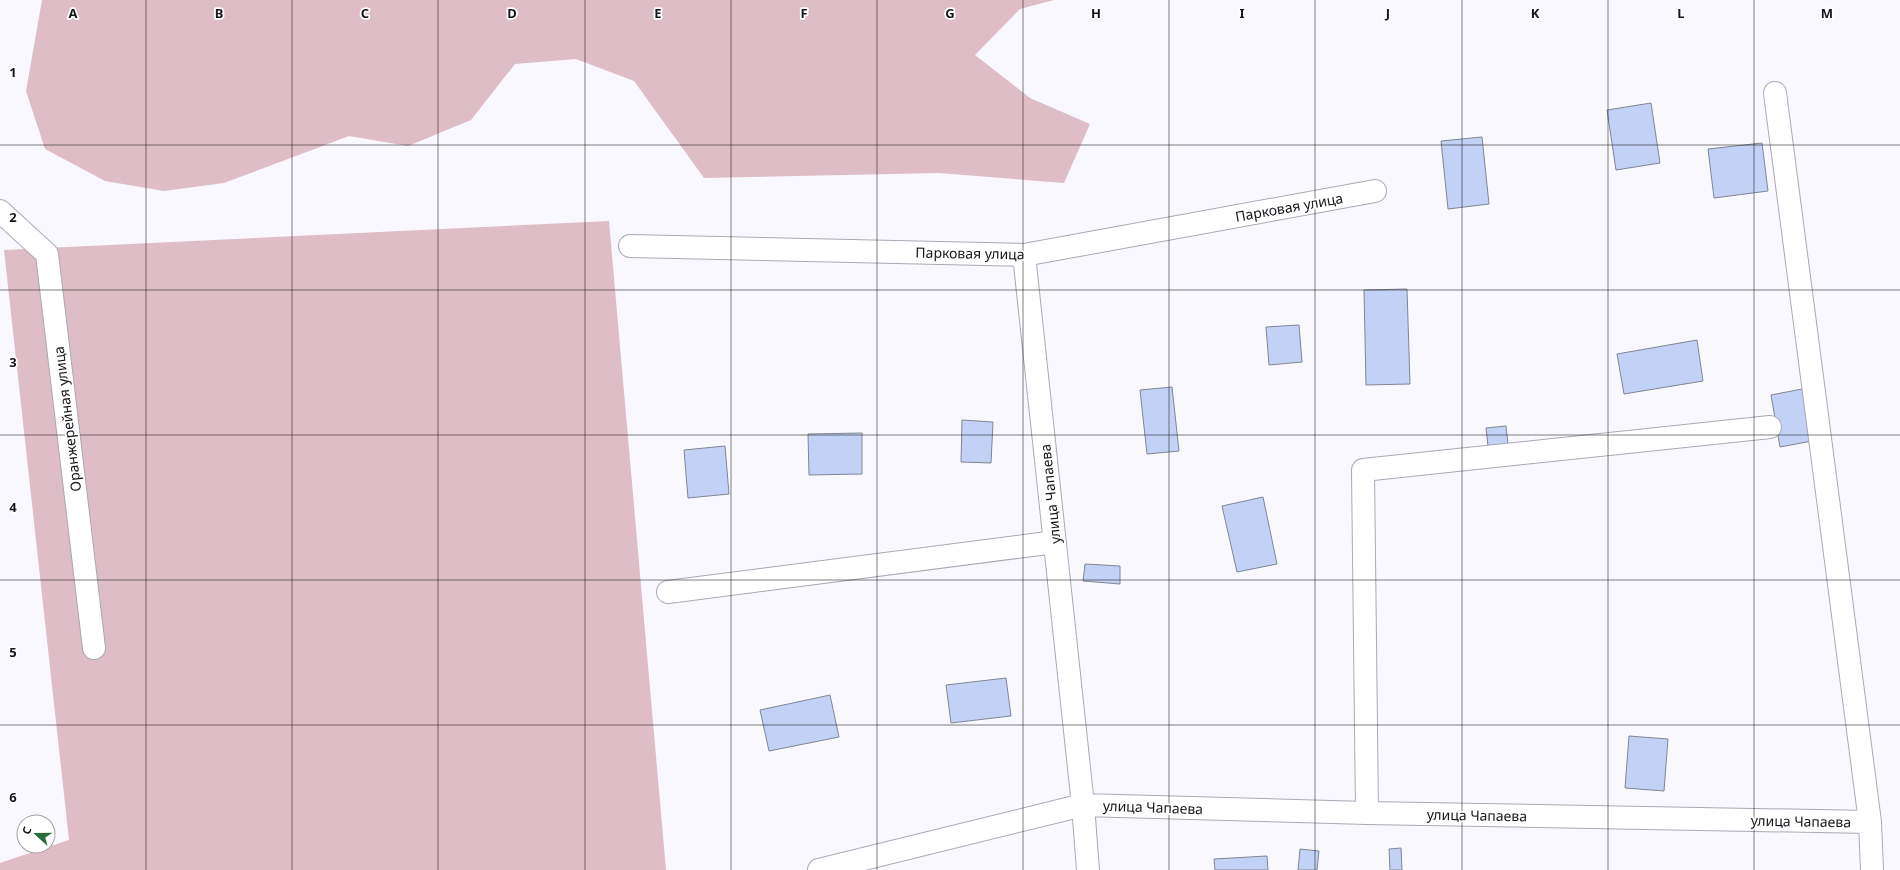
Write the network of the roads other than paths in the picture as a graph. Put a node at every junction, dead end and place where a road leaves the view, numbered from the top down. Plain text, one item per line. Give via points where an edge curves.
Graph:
1 (1775, 93) dead end
2 (1375, 191) dead end
3 (0, 211) edge
4 (630, 246) dead end
5 (1024, 255) junction
6 (1770, 427) dead end
7 (1055, 542) junction
8 (668, 592) dead end
9 (94, 648) dead end
10 (1083, 805) junction
11 (1367, 813) junction
12 (1870, 822) junction
13 (820, 870) edge
14 (1088, 870) edge
15 (1872, 870) edge

1 - 12 street
2 - 5 street, Парковая улица
3 - 9 street, Оранжерейная улица via 47,254
4 - 5 street, Парковая улица
5 - 7 street, улица Чапаева
6 - 11 street via 1363,470
7 - 8 street
7 - 10 street, улица Чапаева
10 - 11 street, улица Чапаева
10 - 13 street, улица Чапаева
10 - 14 street, улица Чапаева
11 - 12 street, улица Чапаева
12 - 15 street

